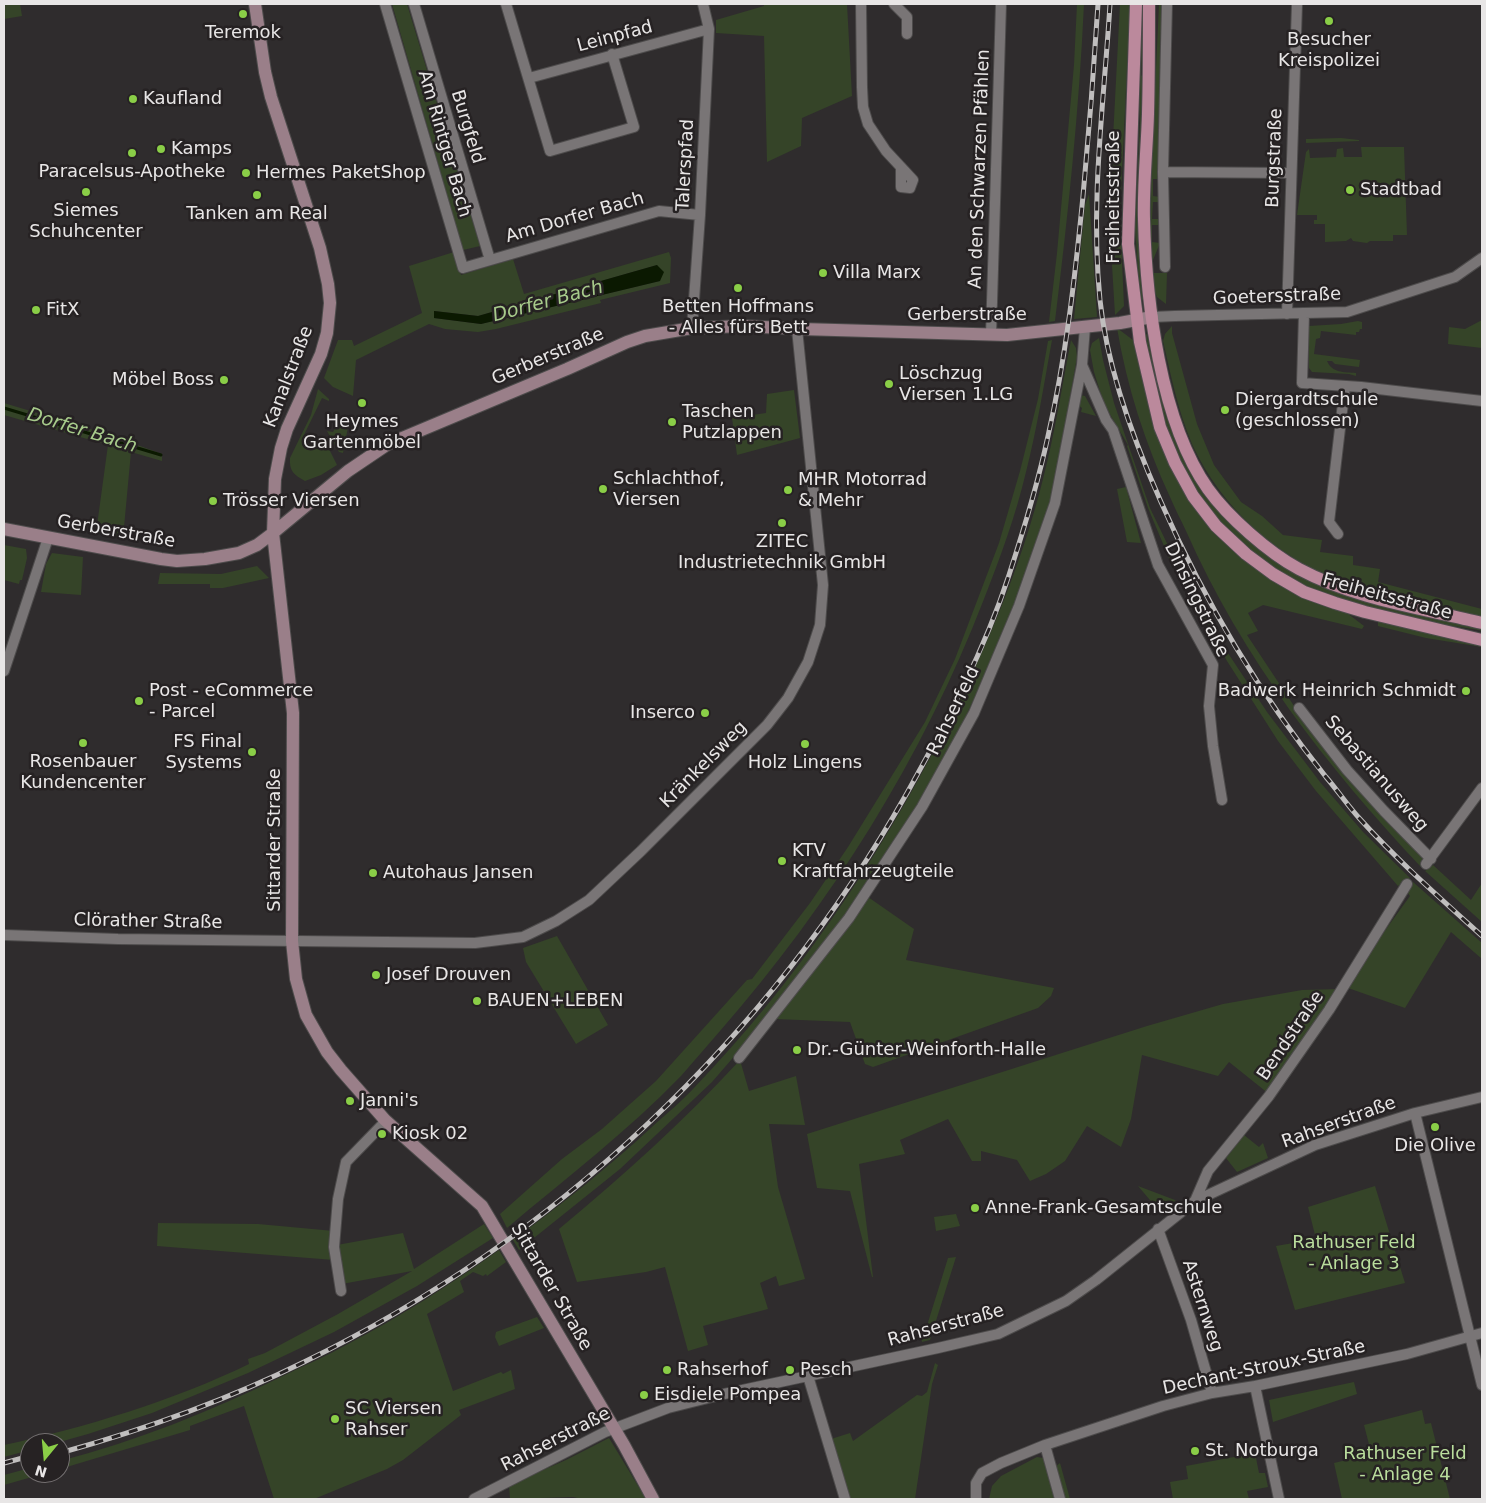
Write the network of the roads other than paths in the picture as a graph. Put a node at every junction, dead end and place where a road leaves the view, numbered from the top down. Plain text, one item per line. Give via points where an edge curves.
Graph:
1 (255, 4) edge
2 (386, 4) edge
3 (416, 4) edge
4 (506, 4) edge
5 (703, 4) edge
6 (861, 4) edge
7 (894, 4) edge
8 (1001, 4) edge
9 (1136, 4) edge
10 (1149, 4) edge
11 (1167, 4) edge
12 (1297, 4) edge
13 (709, 29) junction
14 (907, 34) dead end
15 (612, 54) junction
16 (529, 78) junction
17 (901, 167) dead end
18 (1163, 172) junction
19 (1290, 173) junction
20 (700, 215) junction
21 (1482, 258) edge
22 (490, 260) junction
23 (1165, 267) dead end
24 (1287, 314) junction
25 (1304, 314) junction
26 (1152, 317) junction
27 (1136, 320) junction
28 (1085, 327) junction
29 (692, 328) junction
30 (797, 329) junction
31 (991, 335) junction
32 (1082, 365) junction
33 (1346, 386) junction
34 (1482, 401) edge
35 (4, 529) edge
36 (273, 533) junction
37 (1338, 534) dead end
38 (48, 538) junction
39 (1482, 623) edge
40 (1482, 640) edge
41 (4, 671) edge
42 (1299, 708) dead end
43 (1481, 793) edge
44 (1222, 800) dead end
45 (1408, 884) dead end
46 (4, 935) edge
47 (292, 941) junction
48 (739, 1058) dead end
49 (1482, 1097) edge
50 (1415, 1113) junction
51 (385, 1120) junction
52 (1196, 1201) junction
53 (1158, 1230) junction
54 (340, 1291) dead end
55 (1482, 1333) edge
56 (1470, 1336) junction
57 (808, 1376) junction
58 (1482, 1385) edge
59 (1255, 1386) junction
60 (1212, 1393) junction
61 (614, 1428) junction
62 (1044, 1445) junction
63 (474, 1499) edge
64 (653, 1499) edge
65 (845, 1499) edge
66 (976, 1499) edge
67 (1060, 1499) edge
68 (1279, 1499) edge

1 - 36 street, Kanalstraße via 270,97 320,248 330,303 328,333 321,354 280,448
2 - 22 street, Am Rintger Bach via 463,268
3 - 22 street, Burgfeld
4 - 16 street
5 - 13 street, Talerspfad
6 - 17 street via 863,106 868,124
7 - 14 street via 908,17
8 - 31 street, An den Schwarzen Pfählen
9 - 27 main road, Freiheitsstraße via 1128,244
10 - 26 main road, Freiheitsstraße via 1144,218
11 - 18 street
12 - 19 street, Burgstraße
13 - 15 street, Leinpfad
13 - 20 street, Talerspfad
15 - 16 street, Leinpfad
15 - 16 street via 634,127 550,151
18 - 19 street
18 - 23 street
19 - 24 street, Burgstraße
20 - 22 street, Am Dorfer Bach via 659,210
20 - 29 street, Talerspfad
21 - 25 street, Goetersstraße via 1455,277 1364,307 1346,312
24 - 25 street, Goetersstraße
24 - 26 street, Goetersstraße
25 - 33 street via 1302,383
26 - 27 street, Gerberstraße
26 - 39 main road, Freiheitsstraße via 1165,383 1190,457 1208,490 1265,547 1298,568 1362,594
27 - 28 street, Gerberstraße
27 - 40 main road, Freiheitsstraße via 1160,427 1175,463 1193,496 1216,526 1246,554 1304,592 1365,612
28 - 31 street, Gerberstraße
28 - 32 street, Rahserfeld
29 - 30 street, Gerberstraße via 748,326
29 - 36 street, Gerberstraße via 627,342 394,441 348,471
30 - 31 street, Gerberstraße
30 - 47 street, Kränkelsweg via 824,585 820,625 808,662 788,698 767,725 590,900 523,937 476,943
32 - 44 street, Dinsingstraße via 1113,430 1158,565 1213,666 1209,706
32 - 48 street, Rahserfeld via 1055,503 1019,606 974,713 922,807 849,918
33 - 34 street
33 - 37 street via 1329,522
35 - 38 street, Gerberstraße
36 - 38 street, Gerberstraße via 239,553 177,561
36 - 47 street, Sittarder Straße via 293,713
38 - 41 street
42 - 43 street, Sebastianusweg via 1347,770 1429,862
45 - 52 street, Bendstraße via 1329,1010 1270,1096 1208,1171
46 - 47 street, Clörather Straße
47 - 51 street, Sittarder Straße via 296,979 306,1015 327,1052
49 - 50 street, Rahserstraße
50 - 52 street, Rahserstraße via 1315,1145
50 - 56 street
51 - 54 street via 346,1162 338,1200 334,1247
51 - 61 street, Sittarder Straße via 482,1206
52 - 53 street, Rahserstraße
53 - 57 street, Rahserstraße via 1066,1301 998,1334
53 - 60 street, Asternweg via 1191,1320
55 - 56 street, Dechant-Stroux-Straße
56 - 58 street
56 - 59 street, Dechant-Stroux-Straße via 1407,1354
57 - 61 street, Rahserstraße via 688,1403
57 - 65 street
59 - 60 street, Dechant-Stroux-Straße
59 - 68 street
60 - 62 street, Dechant-Stroux-Straße
61 - 63 street, Rahserstraße
61 - 64 street, Sittarder Straße
62 - 66 street, Dechant-Stroux-Straße via 982,1473 976,1483
62 - 67 street

